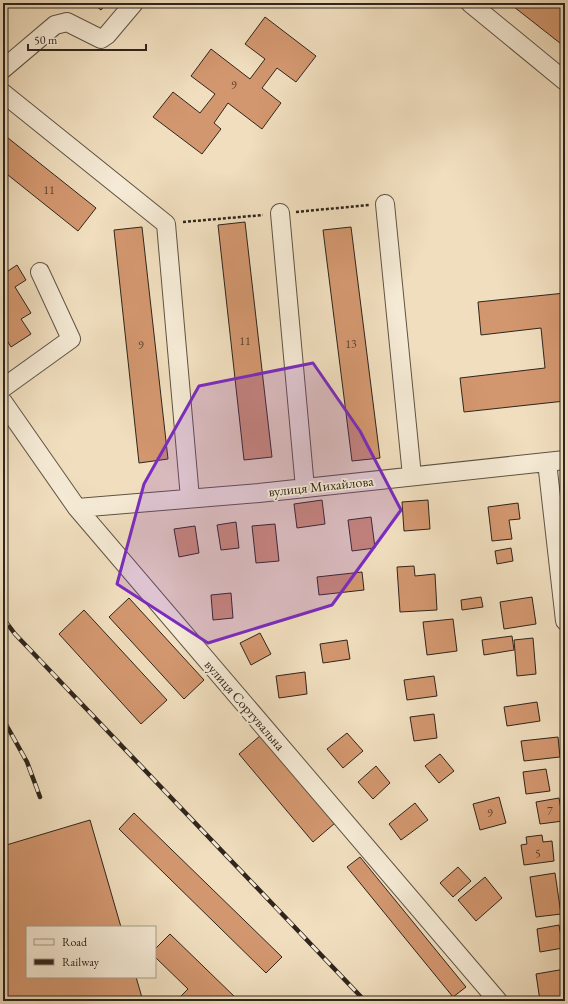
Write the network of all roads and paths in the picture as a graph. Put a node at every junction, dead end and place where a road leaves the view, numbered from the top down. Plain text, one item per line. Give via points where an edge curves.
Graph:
1 (134, 3) edge
2 (470, 3) edge
3 (3, 69) edge
4 (565, 81) edge
5 (3, 93) edge
6 (385, 204) dead end
7 (280, 213) dead end
8 (40, 272) dead end
9 (3, 388) edge
10 (3, 402) edge
11 (565, 460) edge
12 (547, 462) junction
13 (412, 476) junction
14 (305, 488) junction
15 (190, 498) junction
16 (77, 508) junction
17 (565, 621) edge
18 (498, 1001) edge

1 - 3 street via 101,39 67,22 60,22
2 - 4 street
5 - 15 street via 166,224
6 - 13 street
7 - 14 street
8 - 9 street via 71,339
10 - 16 street, вулиця Сортувальна
11 - 12 street, вулиця Михайлова
12 - 13 street, вулиця Михайлова
12 - 17 street
13 - 14 street, вулиця Михайлова
14 - 15 street, вулиця Михайлова
15 - 16 street, вулиця Михайлова
16 - 18 street, вулиця Сортувальна

